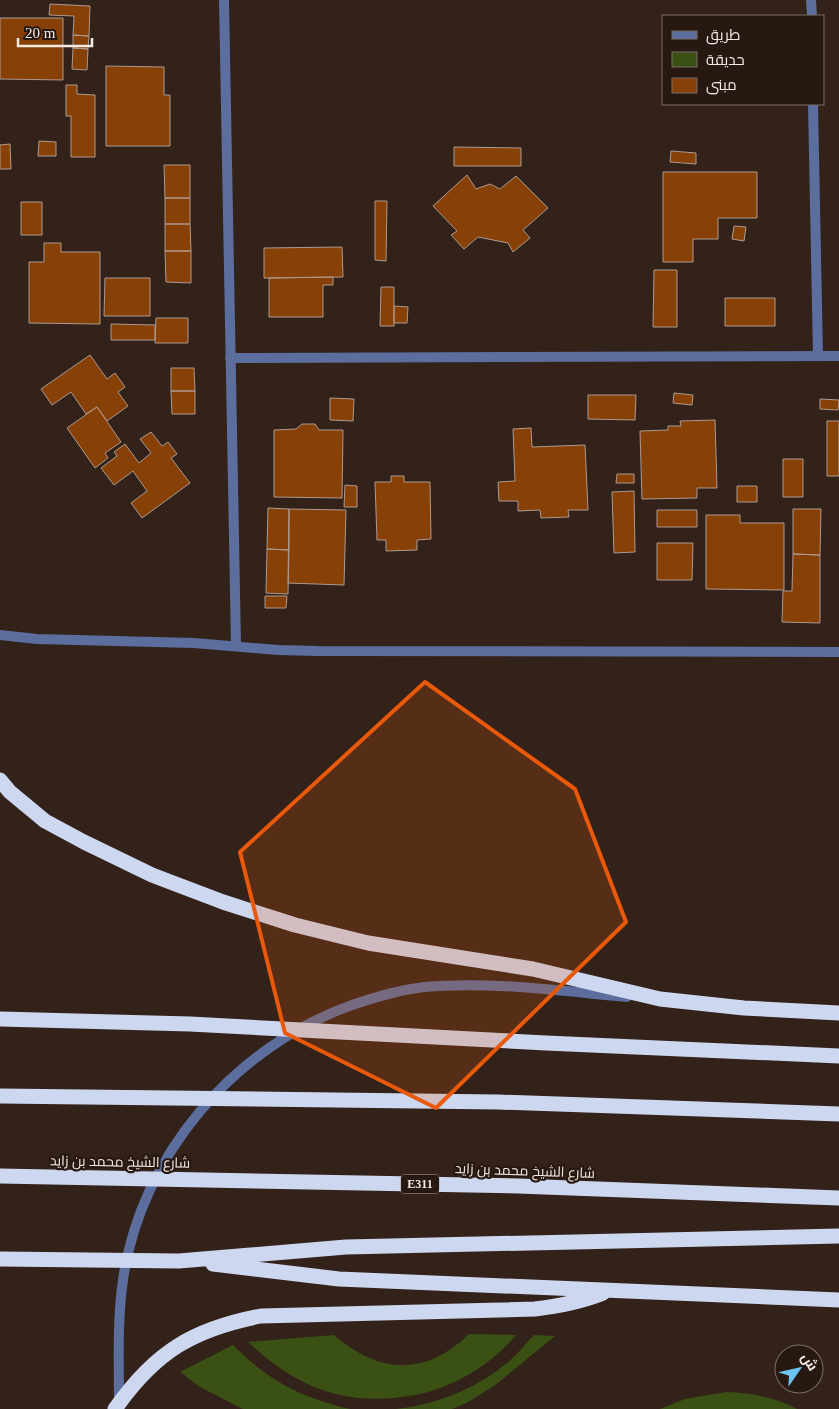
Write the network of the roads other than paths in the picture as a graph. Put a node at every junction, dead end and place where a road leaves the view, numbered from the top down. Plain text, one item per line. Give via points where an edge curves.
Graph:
1 (224, 0) edge
2 (811, 0) edge
3 (812, 15) edge
4 (813, 105) edge
5 (818, 356) junction
6 (839, 356) edge
7 (230, 358) junction
8 (0, 635) edge
9 (236, 646) junction
10 (839, 652) edge
11 (0, 780) edge
12 (660, 999) junction
13 (839, 1013) edge
14 (0, 1019) edge
15 (839, 1056) edge
16 (0, 1096) edge
17 (839, 1114) edge
18 (0, 1176) edge
19 (839, 1198) edge
20 (839, 1236) edge
21 (0, 1259) edge
22 (179, 1261) junction
23 (609, 1291) junction
24 (839, 1300) edge
25 (115, 1409) edge
26 (119, 1409) edge

1 - 7 street
2 - 3 street
4 - 5 street
5 - 6 street
5 - 7 street
7 - 9 street
8 - 9 street
9 - 10 street via 328,651
11 - 12 highway via 45,821 152,875 223,902 295,925 368,943 533,969
12 - 13 highway
12 - 26 street via 472,984 422,988 373,998 327,1014 283,1038 243,1067 207,1102 177,1141 153,1184 135,1230 123,1279
14 - 15 highway via 190,1024
16 - 17 highway via 498,1102
18 - 19 highway, شارع الشيخ محمد بن زايد / E311 via 518,1186
20 - 22 highway via 346,1247
21 - 22 highway
22 - 23 highway via 339,1279
23 - 24 highway
23 - 25 highway via 585,1300 535,1309 261,1316 236,1320 189,1338 167,1352 148,1369

